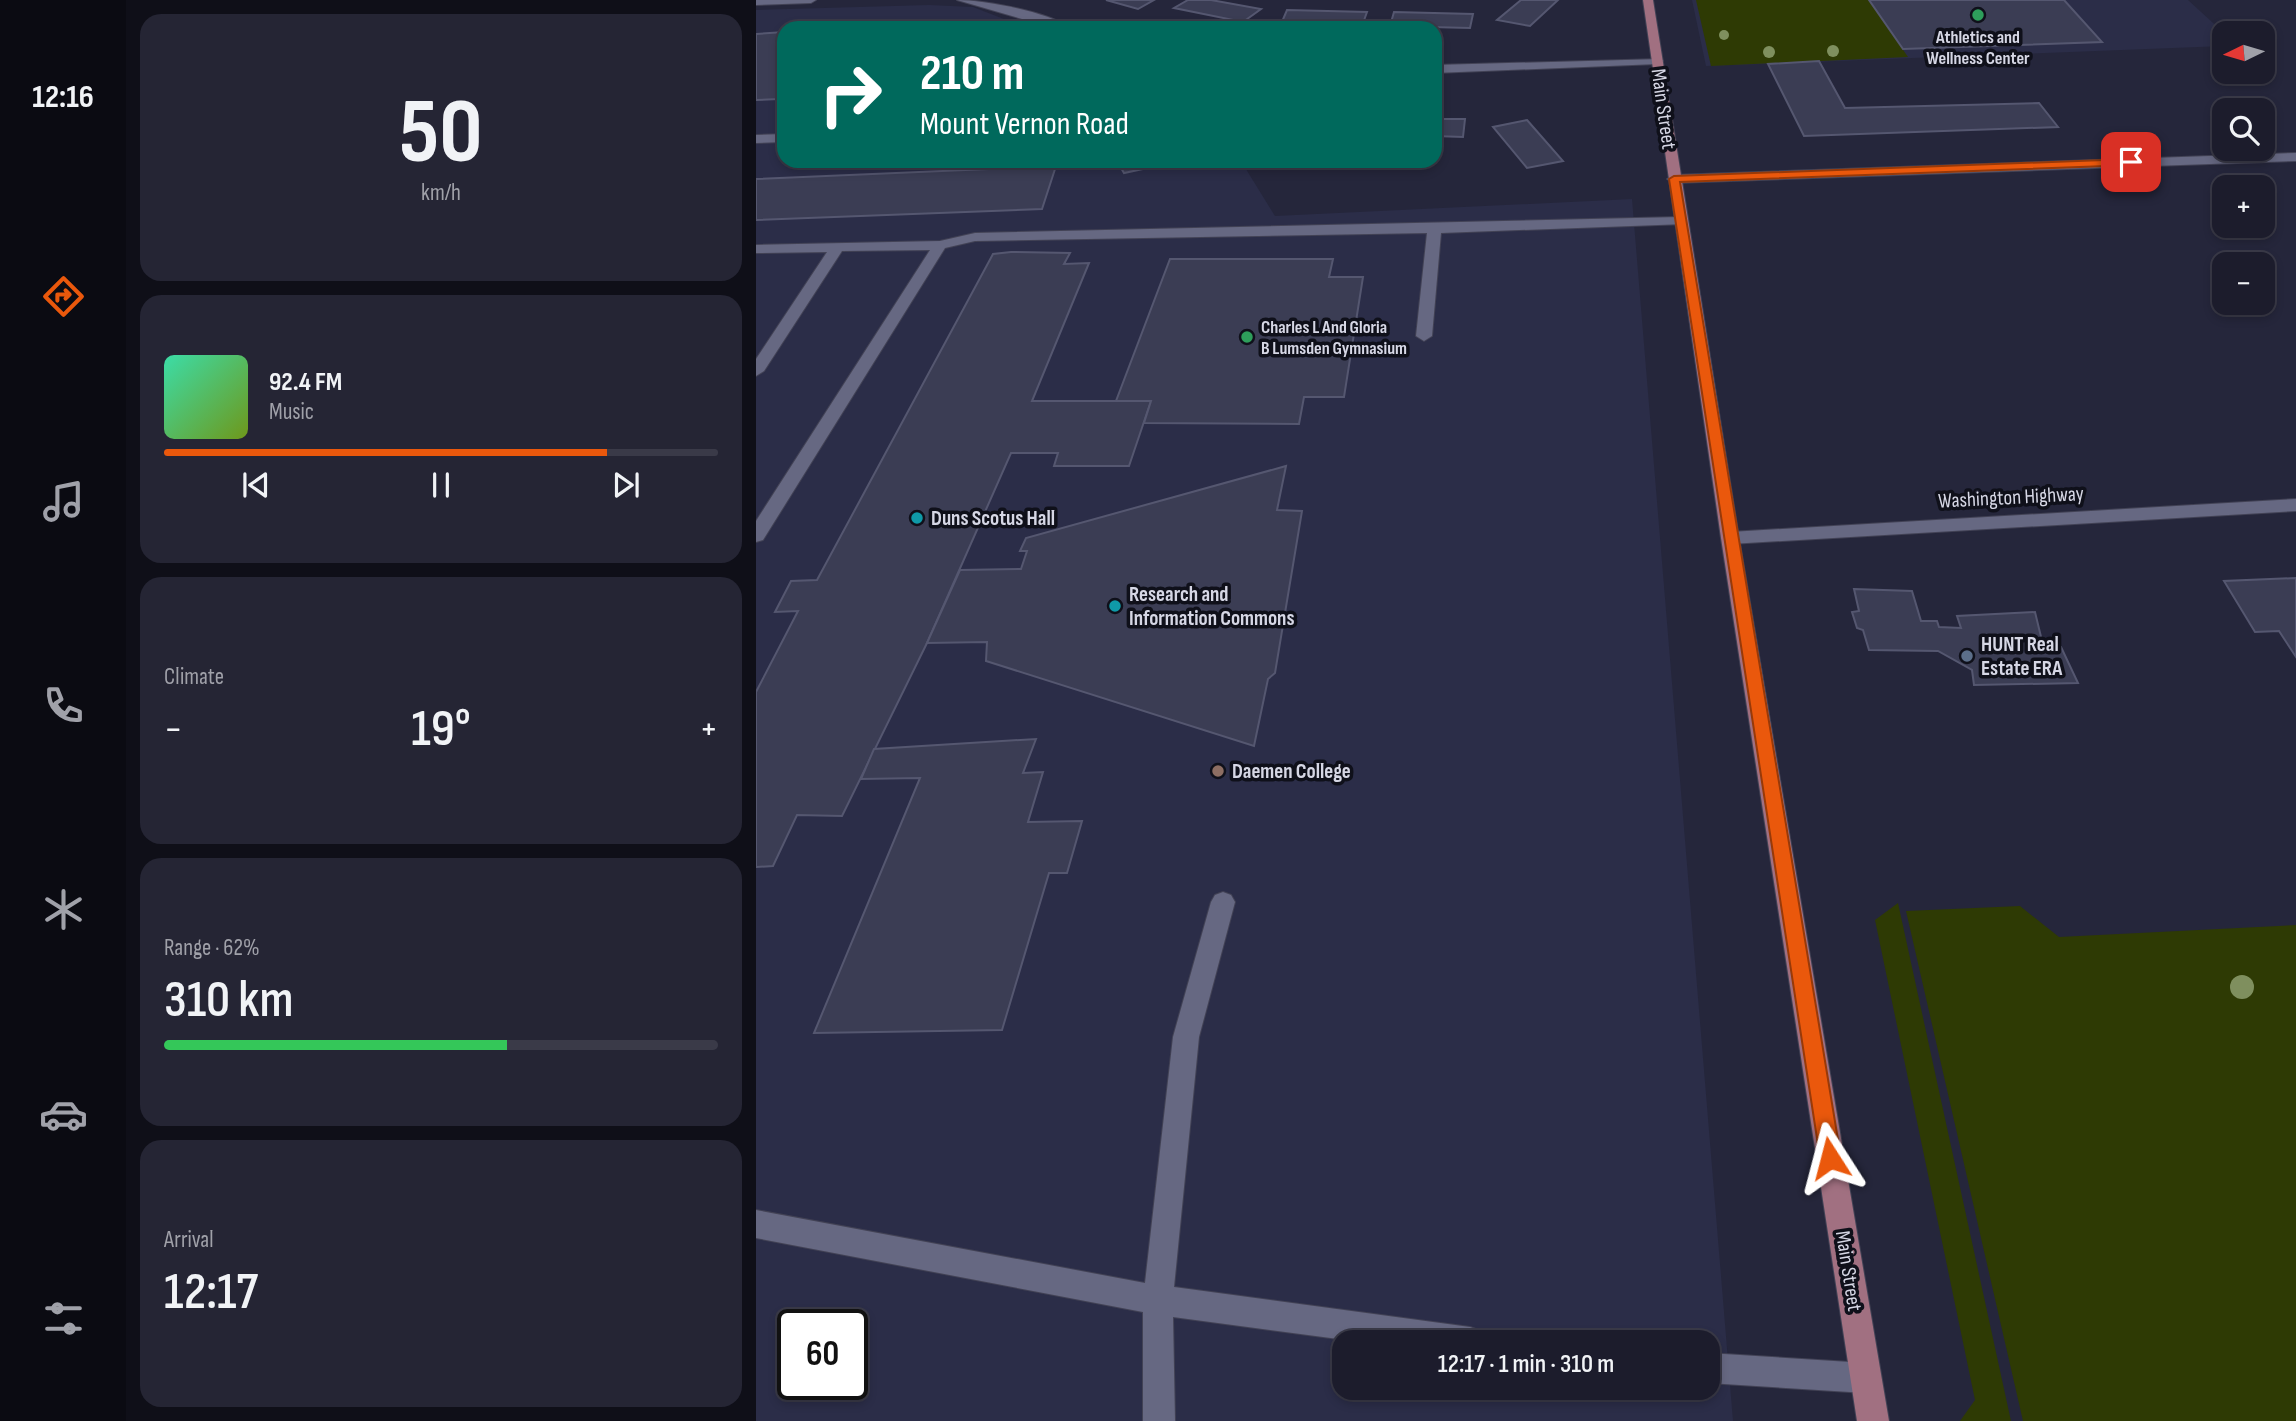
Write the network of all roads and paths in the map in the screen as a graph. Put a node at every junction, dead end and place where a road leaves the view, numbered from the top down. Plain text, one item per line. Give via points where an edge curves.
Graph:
1 (811, 0) edge
2 (962, 0) edge
3 (1648, 0) edge
4 (756, 2) edge
5 (1043, 21) edge
6 (1657, 61) junction
7 (1442, 69) edge
8 (777, 138) edge
9 (756, 139) edge
10 (2296, 157) edge
11 (1674, 179) junction
12 (1681, 221) junction
13 (1434, 229) junction
14 (940, 245) junction
15 (838, 246) junction
16 (756, 249) edge
17 (1424, 336) dead end
18 (756, 371) edge
19 (2296, 505) edge
20 (756, 536) edge
21 (1730, 538) junction
22 (1223, 902) dead end
23 (756, 1224) edge
24 (1158, 1300) junction
25 (1381, 1330) edge
26 (1720, 1369) edge
27 (1866, 1378) junction
28 (1159, 1421) edge
29 (1873, 1421) edge

1 - 4 street
2 - 5 street
3 - 6 main road, Main Street
6 - 7 street
6 - 11 main road, Main Street
8 - 9 street
10 - 11 street
11 - 12 main road, Main Street
12 - 13 street
12 - 21 main road, Main Street
13 - 14 street via 986,237
13 - 17 street
14 - 15 street
14 - 20 street
15 - 16 street
15 - 18 street
19 - 21 street, Washington Highway
21 - 27 main road, Main Street
22 - 24 street via 1186,1037
23 - 24 street
24 - 25 street
24 - 28 street
26 - 27 street
27 - 29 main road, Main Street

